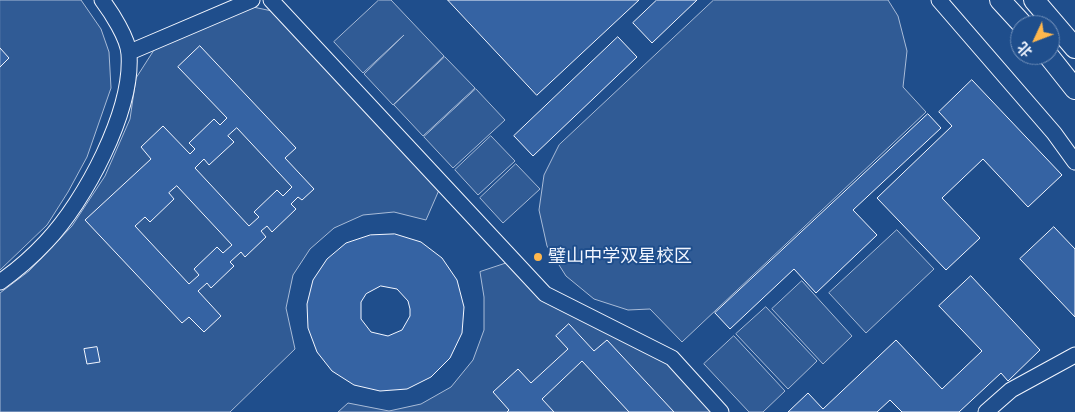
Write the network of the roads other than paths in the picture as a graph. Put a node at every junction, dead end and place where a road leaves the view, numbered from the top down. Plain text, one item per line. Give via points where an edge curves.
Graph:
1 (102, 0) edge
2 (252, 0) edge
3 (271, 0) edge
4 (939, 0) edge
5 (1000, 0) edge
6 (1034, 0) edge
7 (1014, 15) edge
8 (1075, 48) edge
9 (130, 52) junction
10 (1056, 65) edge
11 (1075, 89) edge
12 (1075, 162) edge
13 (0, 282) edge
14 (1075, 355) edge
15 (721, 412) edge
16 (986, 412) edge

1 - 9 street via 112,13
2 - 9 street
3 - 15 street via 545,294 672,358
4 - 12 street via 1054,133
5 - 7 main road
6 - 8 main road
9 - 13 street via 128,84 120,116 95,170 47,242
10 - 11 main road
14 - 16 street via 1011,390

